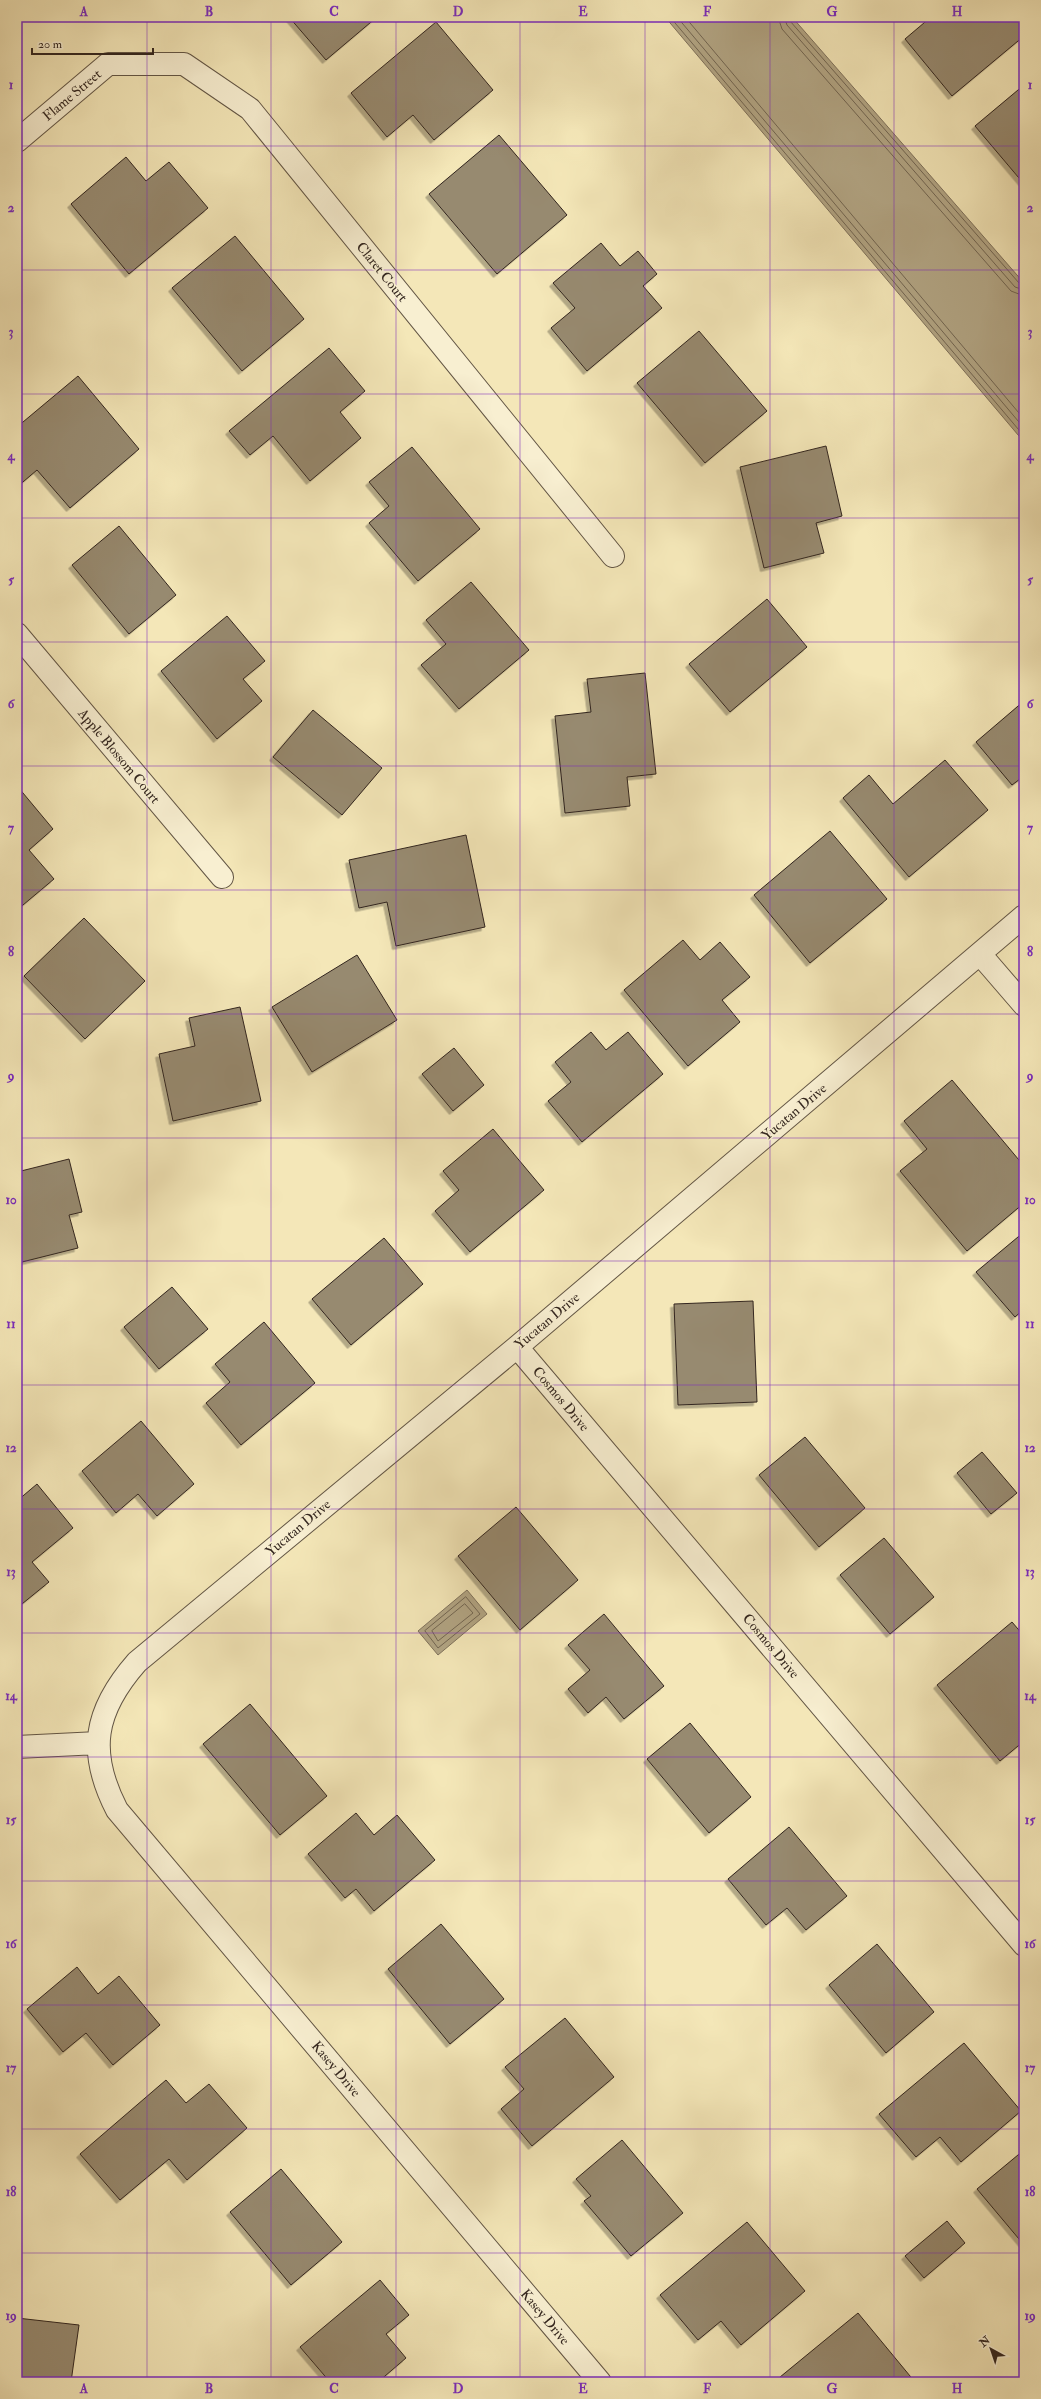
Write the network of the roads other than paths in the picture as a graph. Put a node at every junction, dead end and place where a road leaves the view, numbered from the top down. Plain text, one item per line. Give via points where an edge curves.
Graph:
1 (108, 64) joint
2 (17, 141) edge
3 (613, 556) dead end
4 (17, 634) edge
5 (222, 877) dead end
6 (1024, 916) edge
7 (980, 954) junction
8 (1024, 1005) edge
9 (517, 1347) junction
10 (98, 1743) junction
11 (17, 1747) edge
12 (1024, 1945) edge
13 (600, 2382) edge

1 - 2 street, Flame Street
1 - 3 street, Claret Court via 184,64 250,109
4 - 5 street, Apple Blossom Court
6 - 7 street, Yucatan Drive
7 - 8 street
7 - 9 street, Yucatan Drive
9 - 10 street, Yucatan Drive via 137,1662 123,1678 103,1711
9 - 12 street, Cosmos Drive
10 - 11 street
10 - 13 street, Kasey Drive via 102,1777 117,1810

